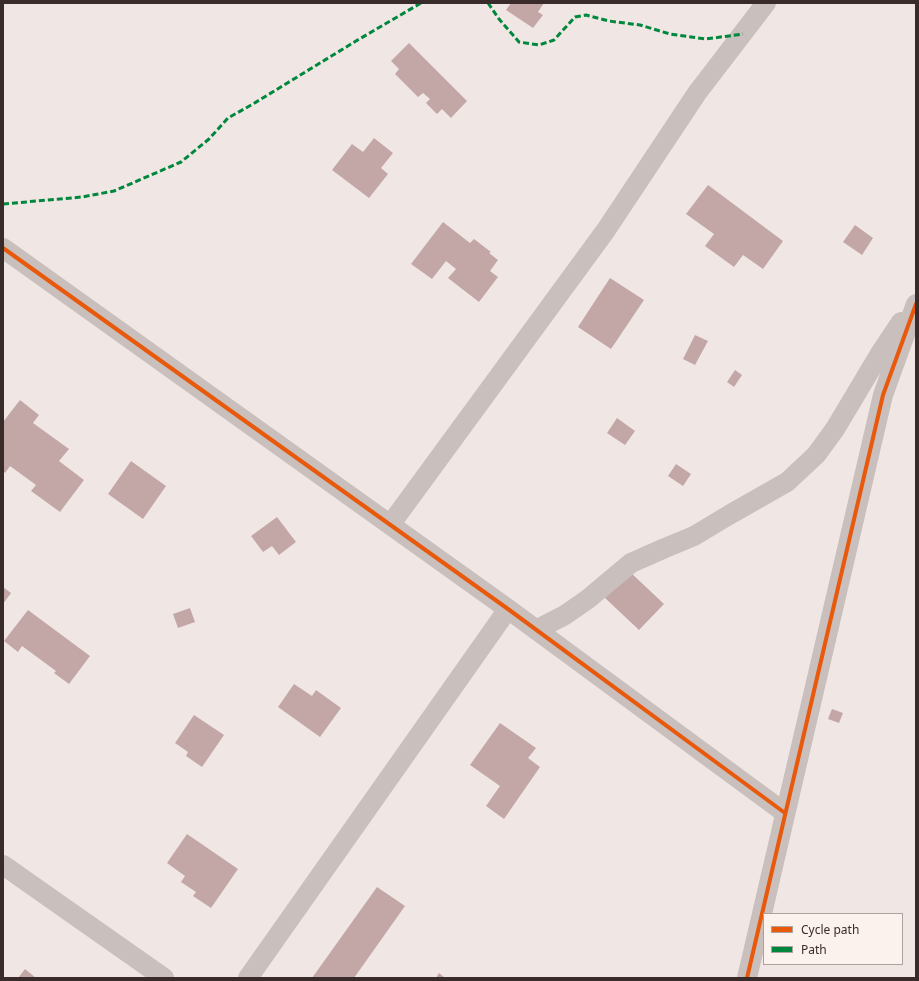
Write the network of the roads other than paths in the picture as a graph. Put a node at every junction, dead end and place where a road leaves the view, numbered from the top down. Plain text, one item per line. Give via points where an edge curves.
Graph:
1 (766, 3) edge
2 (3, 248) edge
3 (916, 302) edge
4 (390, 525) junction
5 (508, 609) junction
6 (536, 630) junction
7 (785, 813) junction
8 (3, 865) edge
9 (164, 978) edge
10 (248, 978) edge
11 (747, 978) edge

1 - 4 street via 697,93 606,230
2 - 4 street
3 - 6 street via 881,352 835,429 816,455 787,482 694,536 631,564 565,615
3 - 7 street via 882,395
4 - 5 street
5 - 6 street
5 - 10 street
6 - 7 street
7 - 11 street
8 - 9 street

